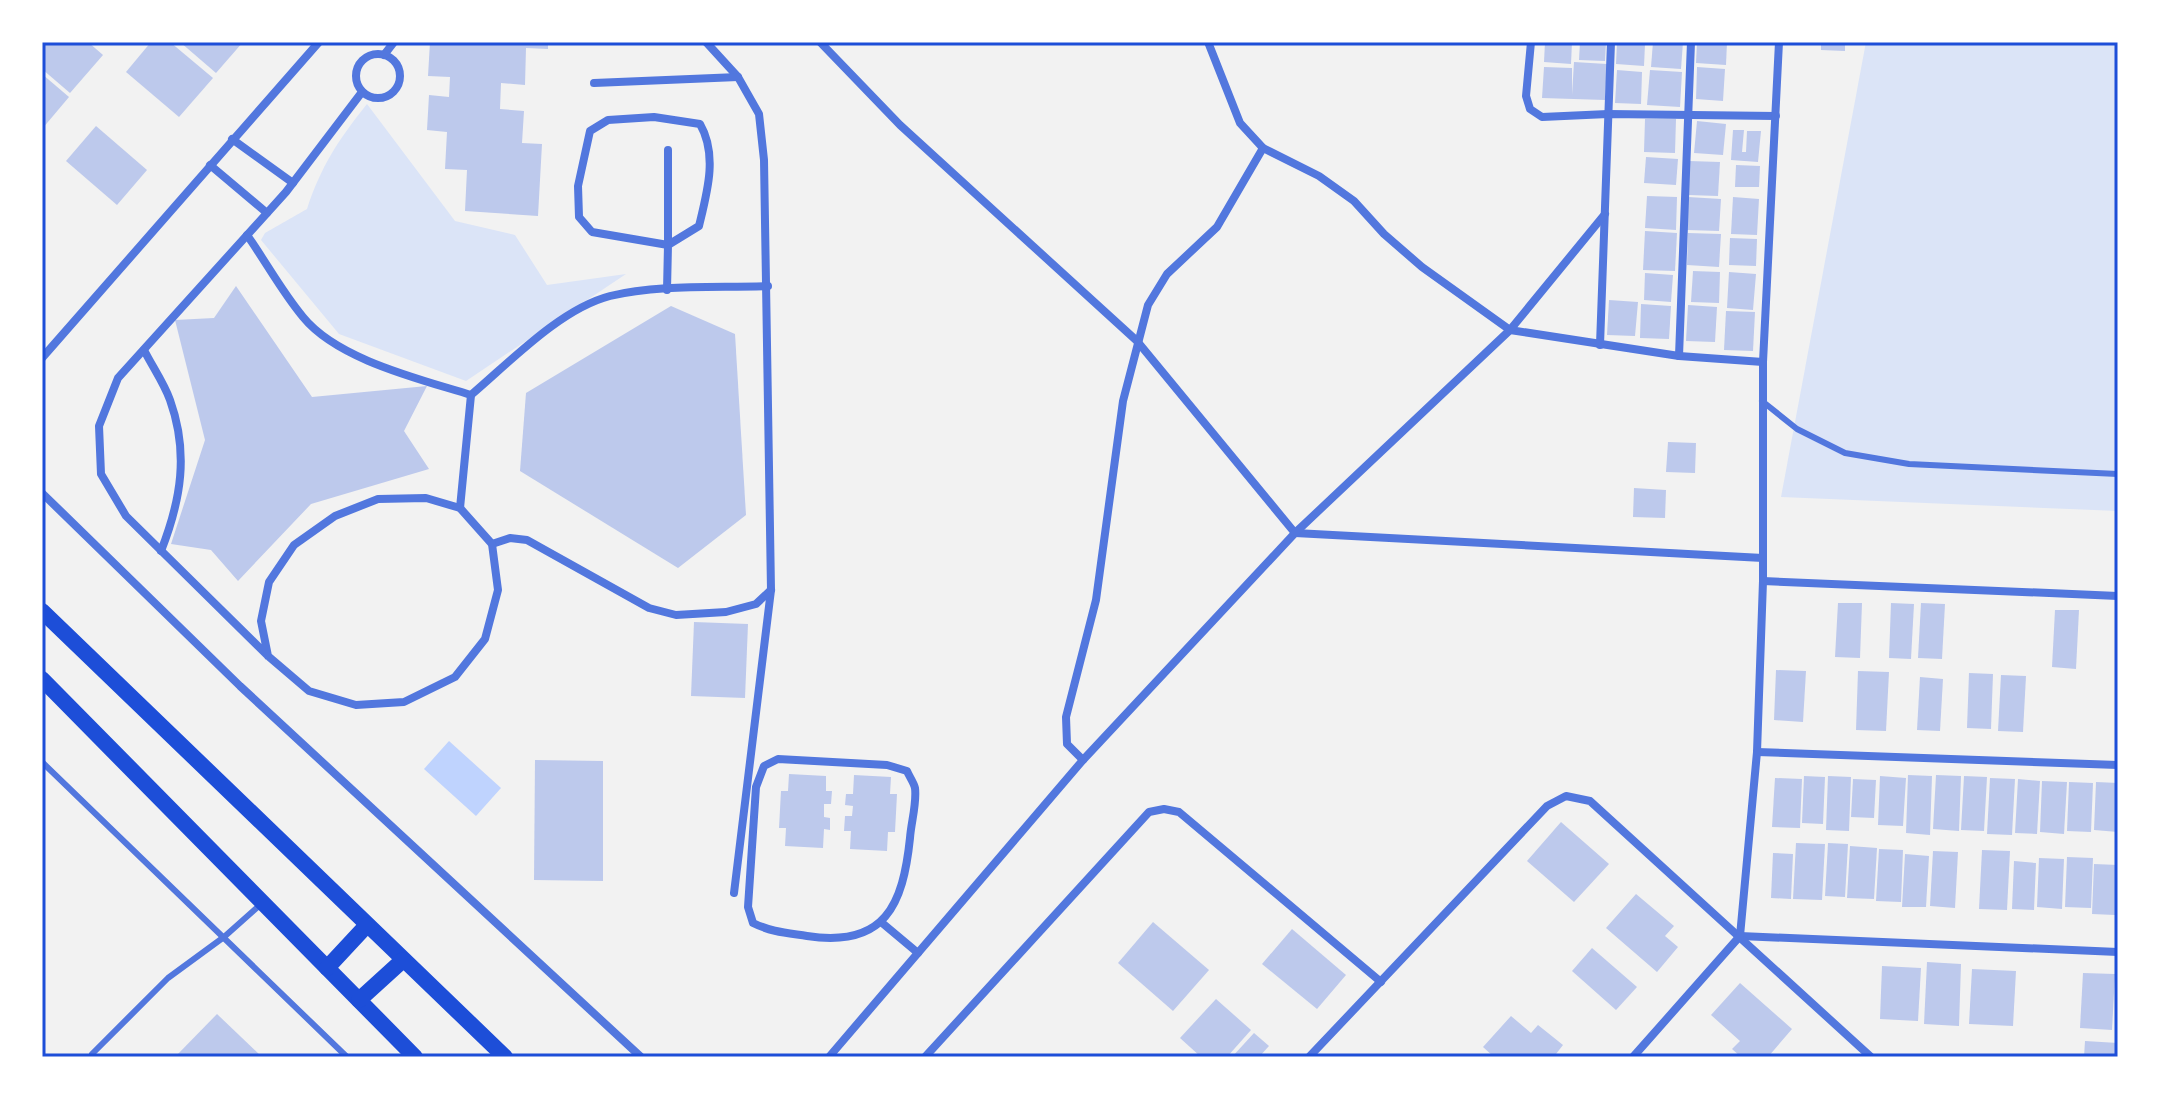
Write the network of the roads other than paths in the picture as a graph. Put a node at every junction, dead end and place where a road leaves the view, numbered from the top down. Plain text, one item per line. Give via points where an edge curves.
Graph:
1 (319, 42) edge
2 (394, 42) edge
3 (706, 42) edge
4 (820, 42) edge
5 (1208, 42) edge
6 (1531, 42) edge
7 (1611, 42) edge
8 (1691, 42) edge
9 (1779, 42) edge
10 (384, 55) junction
11 (738, 77) junction
12 (594, 83) dead end
13 (362, 92) junction
14 (1608, 114) junction
15 (1688, 114) junction
16 (1776, 116) junction
17 (232, 139) junction
18 (1263, 148) junction
19 (668, 150) dead end
20 (210, 165) junction
21 (293, 183) junction
22 (267, 213) junction
23 (1605, 214) junction
24 (247, 235) junction
25 (668, 245) junction
26 (768, 286) junction
27 (667, 290) junction
28 (1510, 330) junction
29 (1137, 341) junction
30 (1600, 345) junction
31 (144, 350) junction
32 (1679, 356) junction
33 (42, 358) edge
34 (1763, 362) junction
35 (471, 395) junction
36 (1762, 401) junction
37 (2118, 474) edge
38 (42, 493) edge
39 (460, 508) junction
40 (1295, 533) junction
41 (492, 544) junction
42 (161, 551) junction
43 (1763, 558) junction
44 (1763, 581) junction
45 (771, 590) junction
46 (2118, 596) edge
47 (42, 611) edge
48 (268, 656) junction
49 (42, 679) edge
50 (1757, 752) junction
51 (1083, 760) junction
52 (42, 762) edge
53 (2118, 765) edge
54 (734, 893) dead end
55 (263, 903) junction
56 (881, 922) junction
57 (367, 925) junction
58 (1740, 936) junction
59 (224, 937) junction
60 (2118, 952) edge
61 (918, 953) junction
62 (403, 960) junction
63 (327, 968) junction
64 (1381, 982) junction
65 (359, 1000) junction
66 (95, 1057) edge
67 (347, 1057) edge
68 (415, 1057) edge
69 (505, 1057) edge
70 (641, 1057) edge
71 (829, 1057) edge
72 (925, 1057) edge
73 (1309, 1057) edge
74 (1633, 1057) edge
75 (1871, 1057) edge

1 - 17 street
2 - 10 street
3 - 11 street
4 - 29 street via 900,125
5 - 18 street via 1240,123
6 - 14 street via 1526,96 1530,109 1542,117
7 - 14 street
8 - 15 street
9 - 16 street
10 - 13 street via 370,56 359,65 356,79
10 - 13 street via 399,69 395,90 376,98
11 - 12 street
11 - 26 street via 759,114
13 - 21 street
14 - 15 street
14 - 23 street
15 - 16 street
15 - 32 street
16 - 34 street
17 - 20 street
17 - 21 street
18 - 28 street via 1354,201 1422,267
18 - 29 street via 1217,227 1167,274 1148,305
19 - 25 street
20 - 22 street
20 - 33 street
21 - 22 street
22 - 24 street
23 - 28 street
23 - 30 street
24 - 31 street
24 - 35 street via 304,319 340,347
25 - 25 street via 699,226 710,180 707,136 700,124 654,117 608,120 590,131 578,186 579,217 592,232
25 - 27 street
26 - 27 street
26 - 45 street
27 - 35 street via 608,297 564,317
28 - 30 street
28 - 40 street
29 - 40 street
29 - 51 street via 1123,401 1096,600 1066,717 1067,744
30 - 32 street
31 - 42 street via 170,398 182,478
31 - 42 street via 118,378 99,426 101,474 126,516
32 - 34 street
34 - 36 street
35 - 39 street
36 - 37 lane via 1797,429 1845,453 1909,464
36 - 43 street
38 - 70 street via 240,686
39 - 41 street
39 - 48 street via 426,498 378,499 335,516 294,545 269,582 261,621
40 - 43 street
40 - 51 street
41 - 45 street via 527,540 649,608 676,615 726,612 756,604
41 - 48 street via 498,590 485,639 455,677 404,702 356,705 309,691
42 - 48 street
43 - 44 street
44 - 46 street
44 - 50 street
45 - 54 street
47 - 57 main road
49 - 55 main road
50 - 53 street
50 - 58 street
51 - 61 street
52 - 59 lane
55 - 59 lane
55 - 63 main road
56 - 56 street via 897,901 906,873 915,787 907,771 887,765 778,759 764,766 756,787 748,907 753,923 829,940 855,937
56 - 61 street
57 - 62 main road
57 - 63 main road
58 - 60 street
58 - 64 street via 1590,801 1566,796 1547,806
58 - 74 street
58 - 75 street
59 - 66 lane via 168,978 92,1054
59 - 67 lane
61 - 71 street
62 - 65 main road
62 - 69 main road
63 - 65 main road
64 - 72 street via 1179,812 1164,809 1149,812
64 - 73 street
65 - 68 main road

